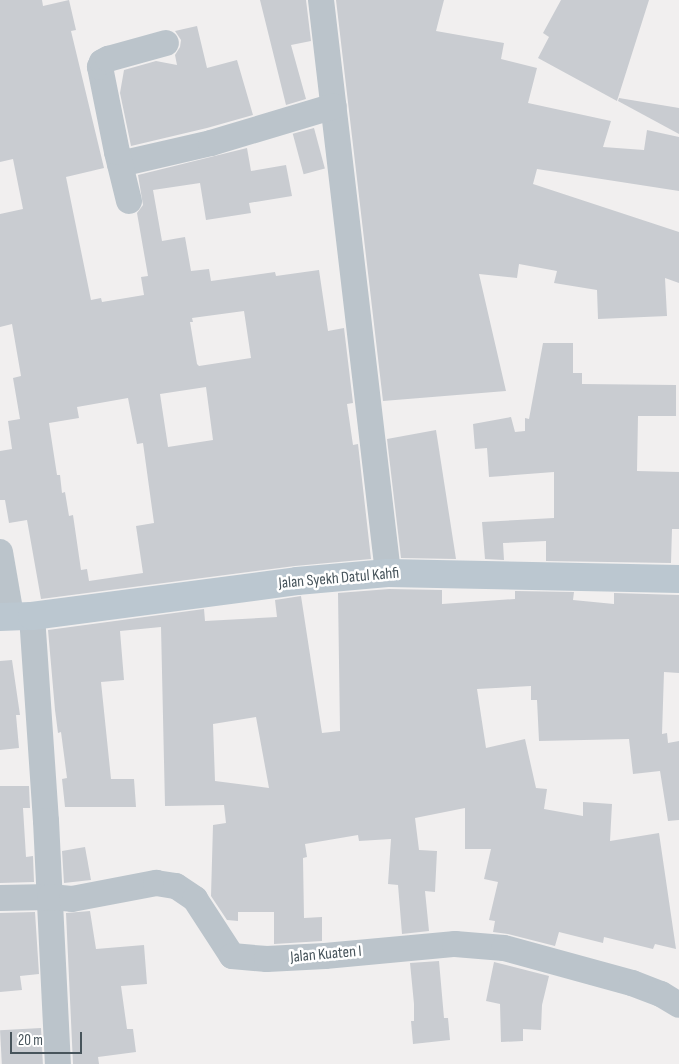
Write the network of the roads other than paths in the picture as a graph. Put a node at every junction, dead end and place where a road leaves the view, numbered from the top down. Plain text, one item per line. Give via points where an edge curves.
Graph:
1 (321, 0) edge
2 (166, 44) dead end
3 (334, 106) junction
4 (120, 164) junction
5 (129, 201) dead end
6 (0, 552) edge
7 (388, 573) junction
8 (679, 579) edge
9 (14, 616) edge
10 (50, 897) junction
11 (0, 898) edge
12 (679, 1005) edge
13 (58, 1064) edge

1 - 3 street
2 - 4 street via 102,62 100,74
3 - 4 street via 211,144
3 - 7 street
4 - 5 street
6 - 9 street
7 - 8 street, Jalan Syekh Datul Kahfi
7 - 9 street, Jalan Syekh Datul Kahfi
9 - 10 street
10 - 11 street, Jalan Kuaten I
10 - 12 street, Jalan Kuaten I via 72,899 156,883 176,886 196,899 232,956 267,959 325,956 454,944 504,948 632,983
10 - 13 street

